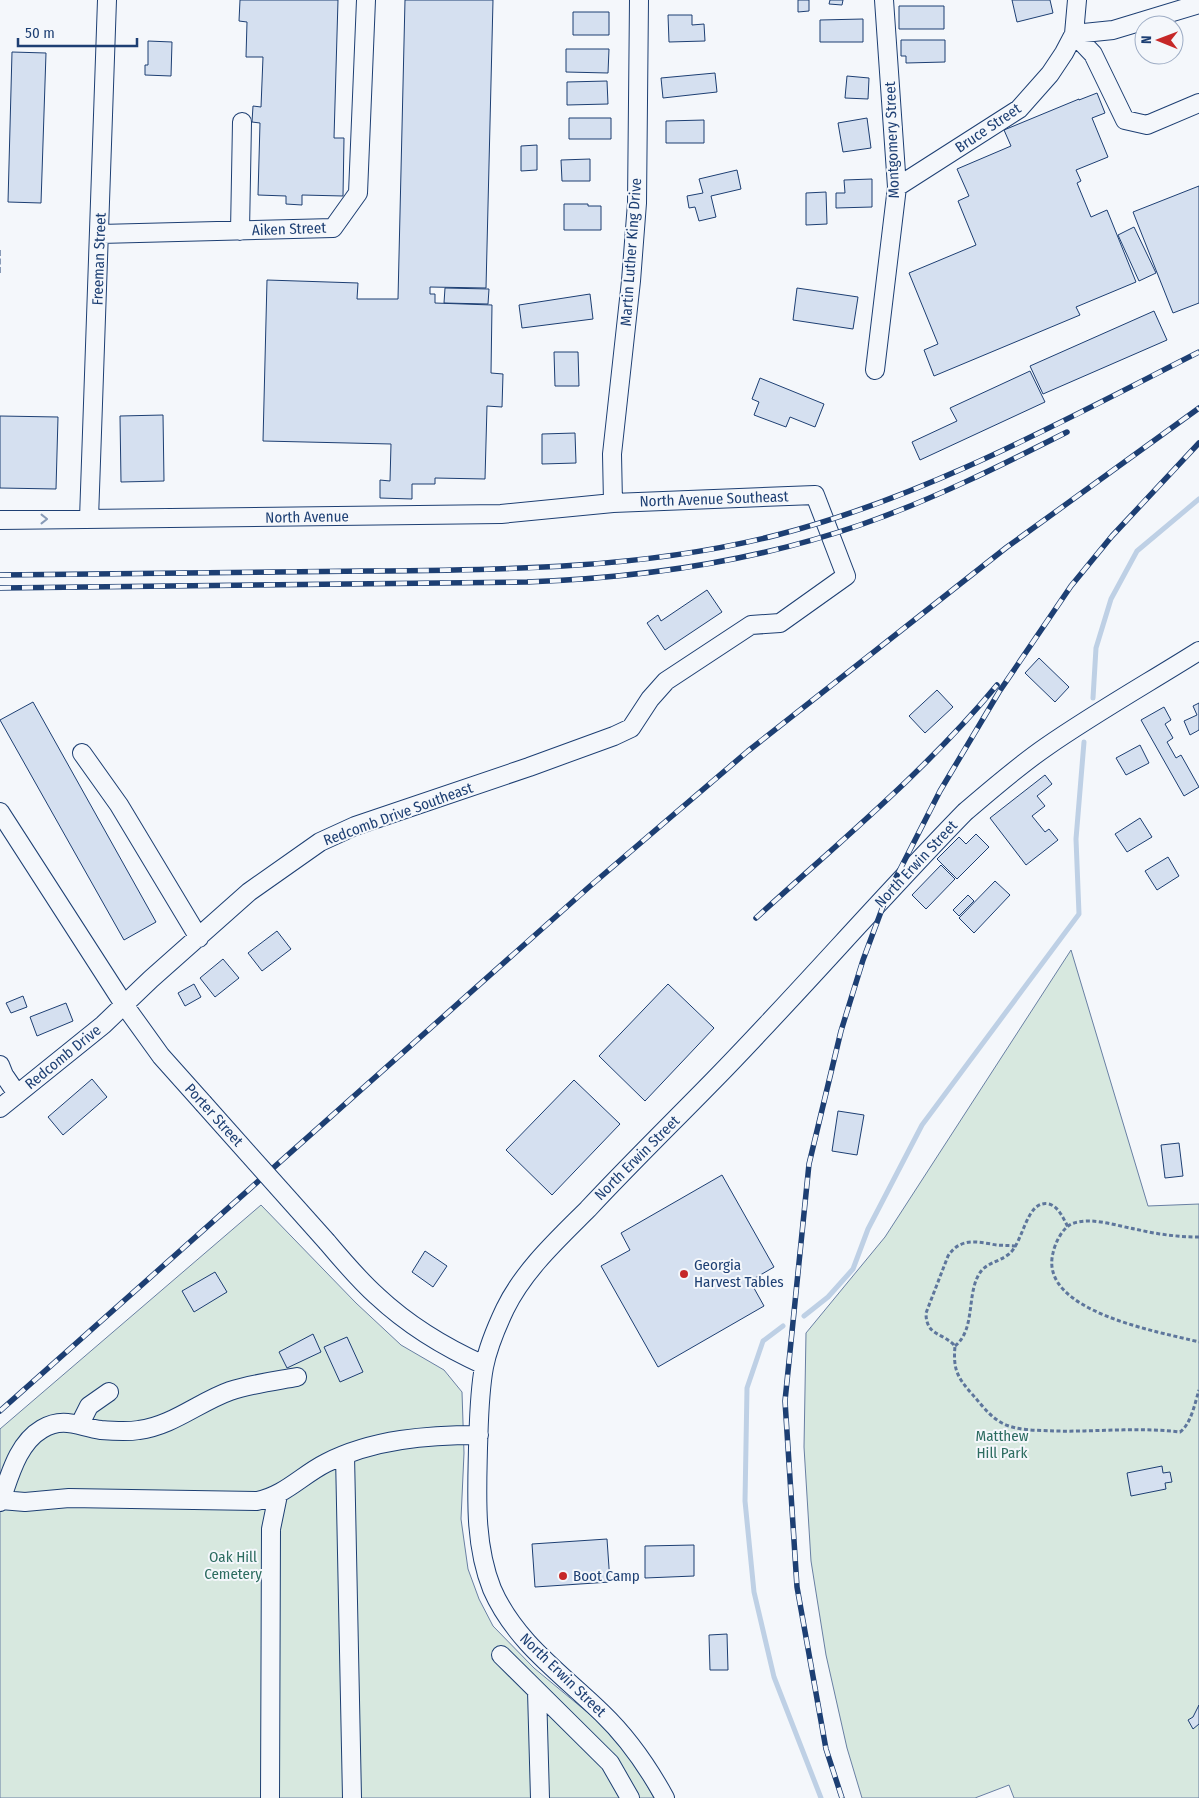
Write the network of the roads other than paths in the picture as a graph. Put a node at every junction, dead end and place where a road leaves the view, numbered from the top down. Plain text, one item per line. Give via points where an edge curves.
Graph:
1 (107, 0) edge
2 (366, 0) edge
3 (639, 0) edge
4 (884, 0) edge
5 (1077, 0) edge
6 (1199, 4) edge
7 (1074, 34) junction
8 (1199, 103) edge
9 (242, 122) dead end
10 (897, 186) junction
11 (240, 231) junction
12 (100, 234) junction
13 (875, 370) dead end
14 (613, 503) junction
15 (89, 519) junction
16 (0, 520) edge
17 (1199, 651) edge
18 (631, 728) joint
19 (82, 753) dead end
20 (1, 816) edge
21 (199, 938) junction
22 (124, 1006) junction
23 (0, 1065) edge
24 (17, 1094) junction
25 (0, 1108) edge
26 (484, 1365) junction
27 (297, 1377) dead end
28 (109, 1392) dead end
29 (80, 1424) junction
30 (479, 1435) junction
31 (345, 1455) junction
32 (278, 1495) junction
33 (0, 1501) edge
34 (501, 1655) dead end
35 (537, 1691) junction
36 (270, 1798) edge
37 (352, 1798) edge
38 (540, 1798) edge
39 (630, 1798) edge
40 (665, 1798) edge

1 - 12 street, Freeman Street
2 - 11 street, Aiken Street via 358,193 333,228
3 - 14 street, Martin Luther King Drive via 636,213 612,454
4 - 10 street, Montgomery Street
5 - 7 street
6 - 7 street via 1113,30
7 - 8 street via 1093,54 1126,120 1147,126
7 - 10 street, Bruce Street via 1050,74 1019,109
9 - 11 street
10 - 13 street, Montgomery Street
11 - 12 street, Aiken Street
12 - 15 street, Freeman Street
14 - 15 street, North Avenue via 501,514
14 - 18 street, North Avenue Southeast via 815,495 846,576 780,623 751,625 666,681
16 -> 15 street, North Avenue
17 - 26 street, North Erwin Street via 1045,747 965,812 717,1077 540,1259 506,1307
18 - 21 street, Redcomb Drive Southeast via 529,767 355,826 320,842 248,892
19 - 21 street via 119,805
20 - 22 street, Porter Street
21 - 22 street, Redcomb Drive Southeast
22 - 24 street, Redcomb Drive
22 - 26 street, Porter Street, bridge via 162,1056 359,1279 392,1309 434,1338
23 - 24 street
24 - 25 street, Redcomb Drive
26 - 30 street, North Erwin Street
27 - 29 street via 230,1391 166,1423 138,1431 101,1430
28 - 29 street via 89,1406
29 - 33 street via 51,1425 30,1437
30 - 31 street via 422,1437
30 - 40 street, North Erwin Street via 481,1551 499,1604 523,1639 628,1741
31 - 32 street via 315,1469
31 - 37 street
32 - 33 street via 257,1501 69,1498
32 - 36 street via 271,1529
34 - 35 street
35 - 38 street
35 - 39 street via 610,1763

